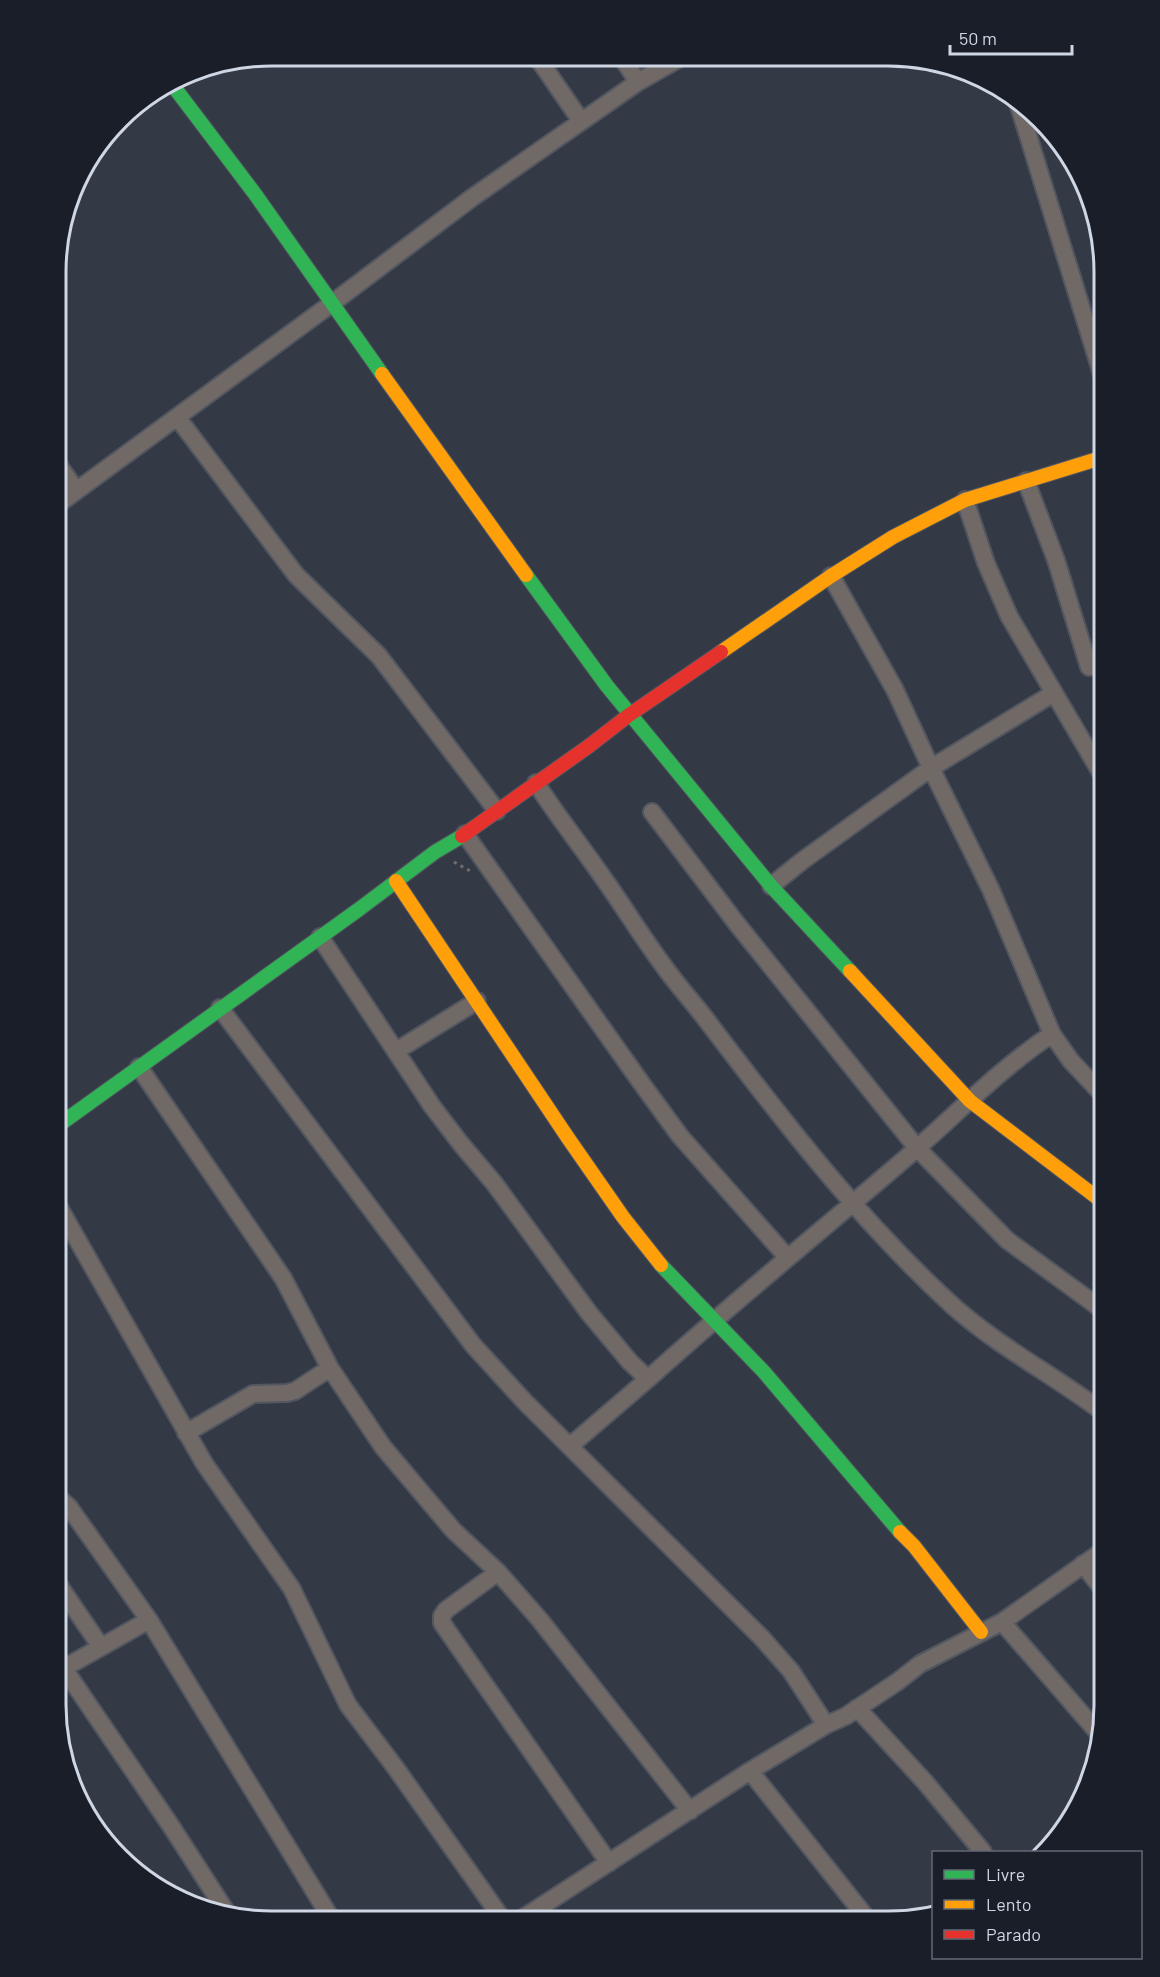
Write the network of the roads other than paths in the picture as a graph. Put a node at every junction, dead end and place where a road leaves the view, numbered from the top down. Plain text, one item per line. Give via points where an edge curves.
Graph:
1 (543, 66) edge
2 (627, 66) edge
3 (666, 66) edge
4 (638, 82) junction
5 (176, 90) edge
6 (1022, 115) edge
7 (581, 121) junction
8 (332, 304) junction
9 (1094, 349) edge
10 (177, 417) junction
11 (1094, 460) edge
12 (66, 476) edge
13 (1026, 482) junction
14 (76, 490) junction
15 (66, 498) edge
16 (965, 500) junction
17 (831, 576) junction
18 (1089, 667) dead end
19 (1054, 693) junction
20 (629, 715) junction
21 (1094, 760) edge
22 (931, 768) junction
23 (536, 783) junction
24 (497, 811) junction
25 (652, 812) dead end
26 (465, 834) junction
27 (396, 881) junction
28 (771, 886) junction
29 (320, 937) junction
30 (477, 1001) junction
31 (220, 1008) junction
32 (1053, 1034) junction
33 (396, 1051) junction
34 (139, 1067) junction
35 (1094, 1085) edge
36 (970, 1101) junction
37 (66, 1120) edge
38 (917, 1148) junction
39 (1094, 1195) edge
40 (853, 1203) junction
41 (66, 1220) edge
42 (787, 1257) junction
43 (1094, 1304) edge
44 (714, 1319) junction
45 (330, 1368) junction
46 (648, 1379) junction
47 (1094, 1406) edge
48 (186, 1433) junction
49 (570, 1446) junction
50 (66, 1504) edge
51 (1094, 1557) edge
52 (1083, 1564) junction
53 (498, 1572) junction
54 (1094, 1578) edge
55 (66, 1596) edge
56 (149, 1620) junction
57 (1002, 1622) junction
58 (981, 1632) junction
59 (101, 1647) junction
60 (66, 1661) edge
61 (66, 1672) edge
62 (857, 1708) junction
63 (826, 1725) junction
64 (1093, 1727) edge
65 (750, 1771) junction
66 (690, 1811) junction
67 (982, 1851) edge
68 (609, 1863) junction
69 (222, 1905) edge
70 (327, 1911) edge
71 (497, 1911) edge
72 (534, 1911) edge
73 (860, 1911) edge

1 - 7 street
2 - 4 street
3 - 4 street
4 - 7 street
5 - 8 street
6 - 9 street
7 - 8 street
8 - 10 street
8 - 20 street
10 - 14 street
10 - 24 street via 296,575 380,656
11 - 13 street
12 - 14 street
13 - 16 street
13 - 18 street via 1056,560
14 - 15 street
16 - 17 street via 893,537
16 - 19 street via 1009,616
17 - 20 street
17 - 22 street via 895,690
19 - 21 street
19 - 22 street
20 - 23 street
20 - 28 street
22 - 28 street
22 - 32 street via 991,890
23 - 24 street
23 - 40 street via 663,966
24 - 26 street
25 - 38 street
26 - 27 street
26 - 42 street via 680,1136
27 - 29 street
27 - 30 street
28 - 36 street
29 - 31 street
29 - 33 street
30 - 33 street
30 - 44 street via 623,1217 672,1278
31 - 34 street
31 - 49 street via 472,1345
32 - 35 street
32 - 36 street via 1015,1060
33 - 46 street via 432,1106 589,1313
34 - 37 street
34 - 45 street via 283,1278
36 - 38 street
36 - 39 street
38 - 40 street
38 - 43 street via 1007,1240
40 - 42 street
40 - 47 street via 954,1307 1011,1351
41 - 48 street
42 - 44 street
44 - 46 street
44 - 58 street via 914,1546
45 - 48 street via 295,1391 253,1394 240,1399
45 - 53 street via 383,1447 453,1530
46 - 49 street
48 - 71 street via 292,1589 348,1705
49 - 63 street via 770,1646
50 - 56 street
51 - 52 street
52 - 54 street
52 - 57 street
53 - 66 street
53 - 68 street via 446,1610 442,1623
55 - 59 street
56 - 59 street
56 - 70 street
57 - 58 street
57 - 64 street
58 - 62 street via 920,1664
59 - 60 street
61 - 69 street
62 - 63 street
62 - 67 street
63 - 65 street
65 - 66 street
65 - 73 street
66 - 68 street
68 - 72 street

